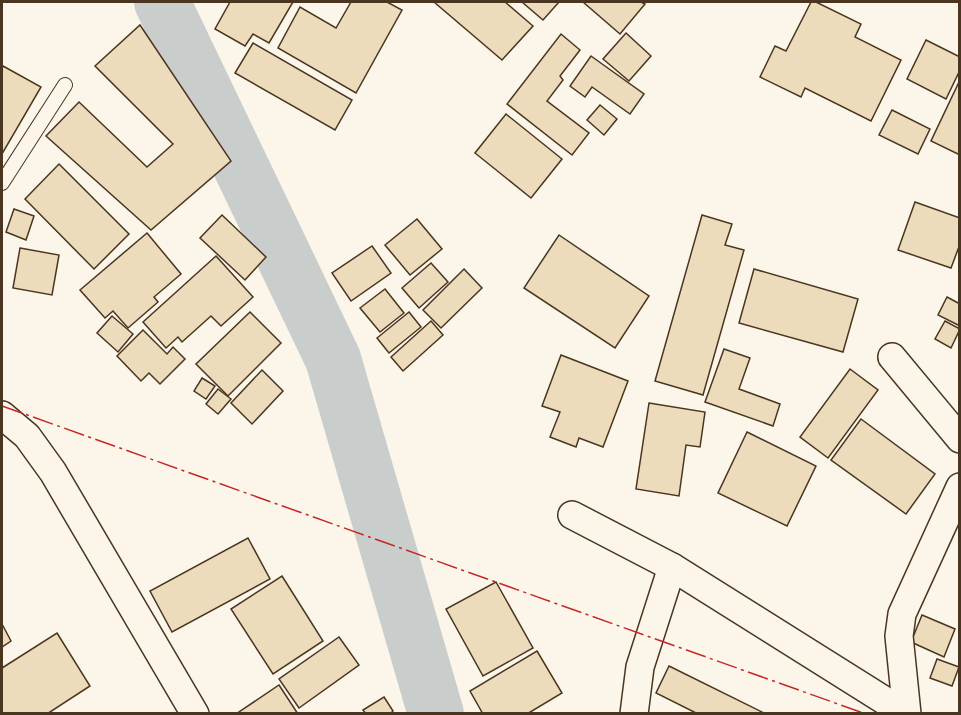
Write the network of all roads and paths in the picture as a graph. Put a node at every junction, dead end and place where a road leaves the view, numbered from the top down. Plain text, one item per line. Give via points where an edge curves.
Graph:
1 (65, 85) dead end
2 (2, 183) edge
3 (892, 357) dead end
4 (2, 415) edge
5 (960, 440) edge
6 (960, 487) edge
7 (572, 515) dead end
8 (672, 567) junction
9 (195, 714) edge
10 (634, 714) edge
11 (907, 714) edge

1 - 2 lane
3 - 5 street
4 - 9 street via 27,436 53,471
6 - 11 street via 902,614 898,636
7 - 8 street
8 - 10 street via 640,667
8 - 11 street

